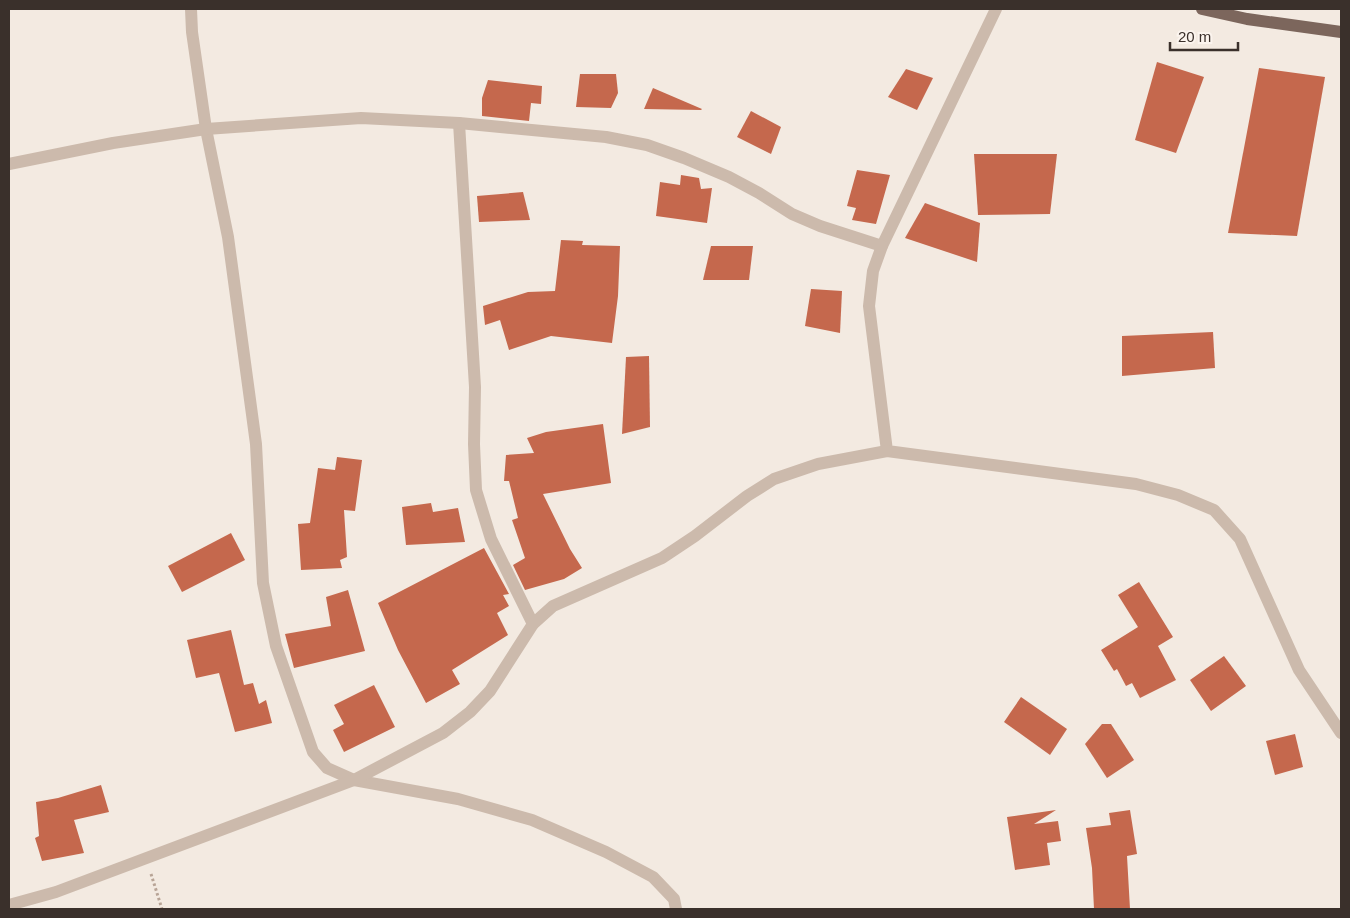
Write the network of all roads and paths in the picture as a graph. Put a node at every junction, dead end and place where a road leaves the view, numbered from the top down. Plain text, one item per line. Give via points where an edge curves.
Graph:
1 (191, 9) edge
2 (996, 9) edge
3 (1202, 9) edge
4 (1341, 32) edge
5 (459, 123) junction
6 (206, 129) junction
7 (9, 164) edge
8 (882, 246) junction
9 (887, 451) junction
10 (533, 624) junction
11 (1341, 733) edge
12 (354, 780) junction
13 (147, 858) junction
14 (9, 906) edge
15 (162, 909) edge
16 (676, 909) edge

1 - 6 street
2 - 8 street
3 - 4 main road
5 - 6 street via 361,118
5 - 8 street via 606,137 647,145 729,177 792,214
5 - 10 street via 475,387 476,490 491,539
6 - 7 street
6 - 12 street via 228,237 256,444 263,583 276,646 314,752 327,768
8 - 9 street via 873,272 869,306
9 - 10 street via 818,464 774,479 662,558 553,606
9 - 11 street via 1136,484 1178,495 1214,510 1240,539 1299,670
10 - 12 street via 490,691 470,712 443,733
12 - 13 street
12 - 16 street via 458,799 532,820 606,852 653,877 674,898
13 - 14 street
13 - 15 path

